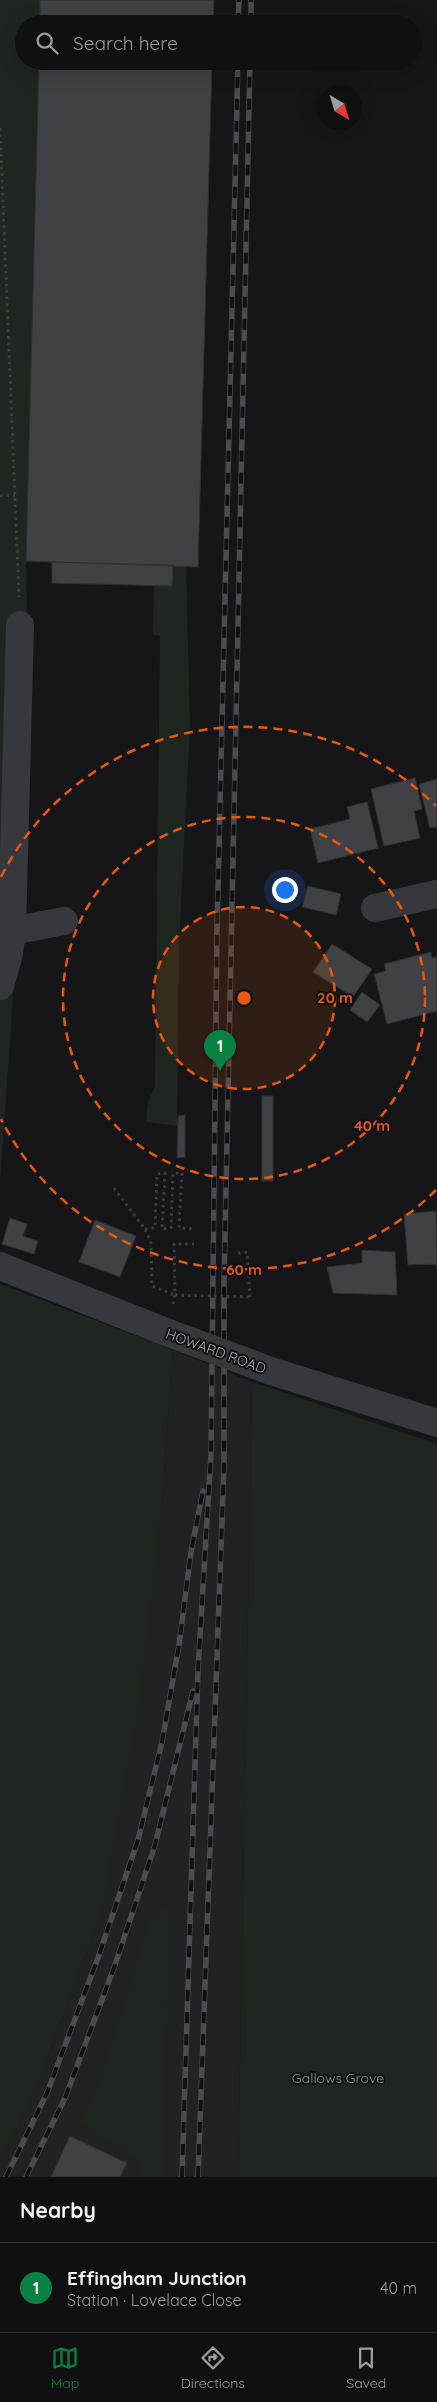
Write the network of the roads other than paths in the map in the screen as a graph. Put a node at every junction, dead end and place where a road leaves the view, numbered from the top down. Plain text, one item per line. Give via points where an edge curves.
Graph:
1 (20, 625) road end
2 (437, 894) edge
3 (375, 908) dead end
4 (64, 920) dead end
5 (12, 931) junction
6 (0, 986) edge
7 (0, 1266) edge
8 (437, 1423) edge

1 - 5 street
2 - 3 street
4 - 5 street
5 - 6 street via 10,954
7 - 8 street, HOWARD ROAD, bridge via 271,1371

